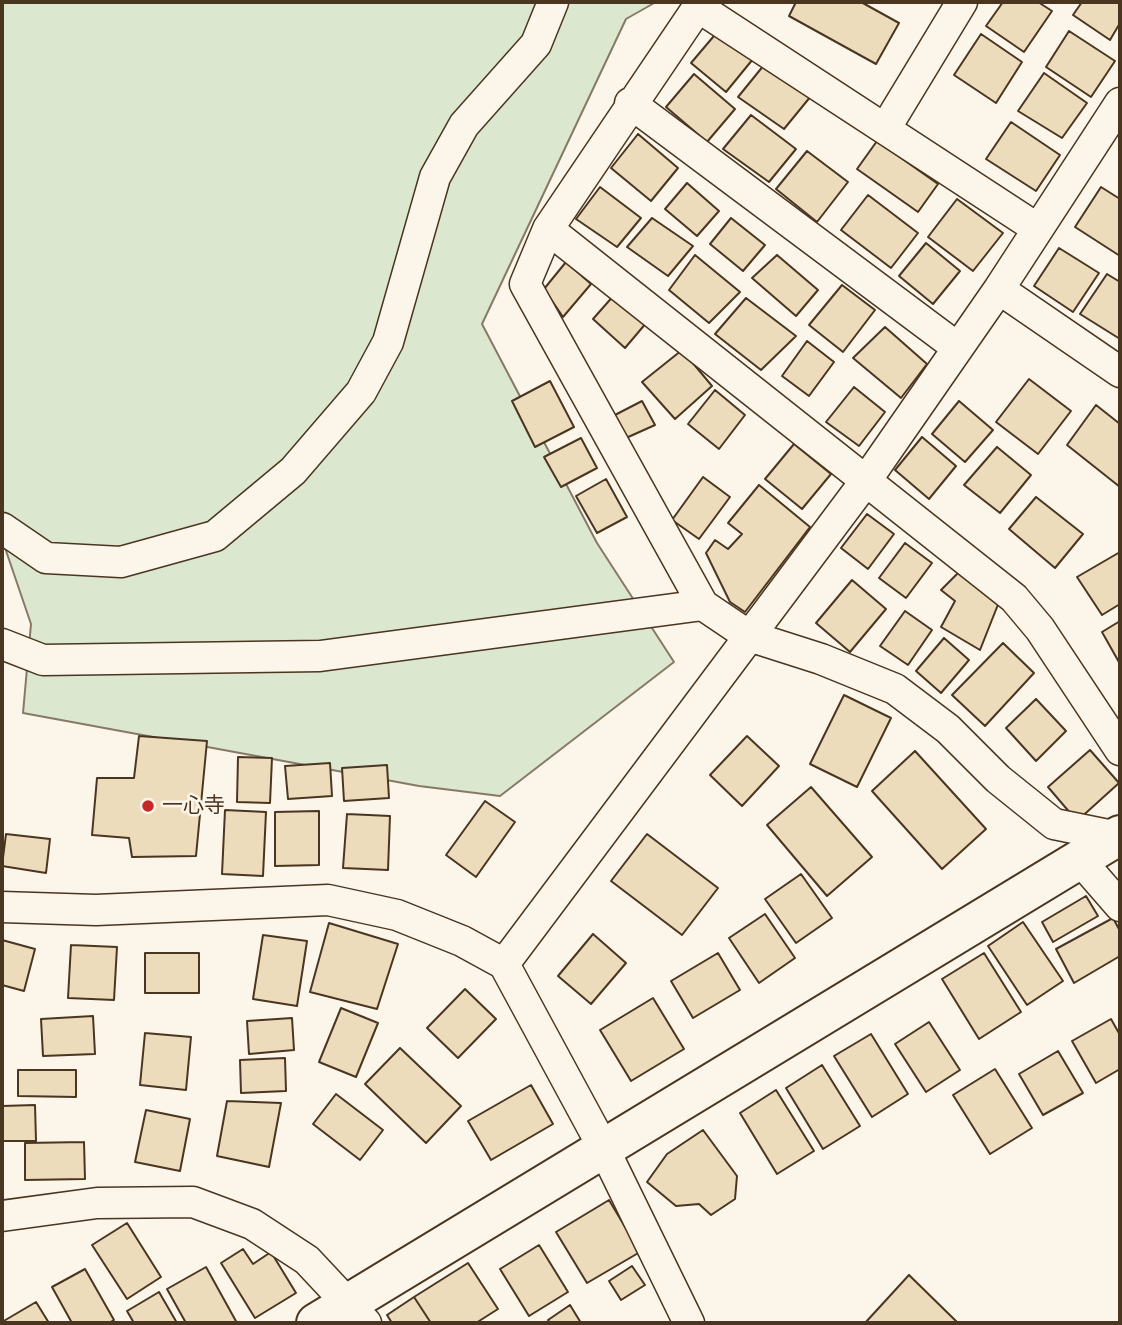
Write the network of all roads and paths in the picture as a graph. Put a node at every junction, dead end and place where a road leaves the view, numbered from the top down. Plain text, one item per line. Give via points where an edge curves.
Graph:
1 (553, 2) edge
2 (962, 2) edge
3 (630, 103) junction
4 (1120, 103) edge
5 (885, 129) junction
6 (548, 229) junction
7 (1038, 229) junction
8 (999, 289) junction
9 (958, 348) junction
10 (1120, 372) edge
11 (865, 482) junction
12 (2, 528) edge
13 (703, 605) junction
14 (749, 636) junction
15 (2, 644) edge
16 (1120, 750) edge
17 (1119, 836) edge
18 (1080, 860) junction
19 (1120, 906) edge
20 (2, 907) edge
21 (504, 964) junction
22 (603, 1147) junction
23 (2, 1216) edge
24 (358, 1313) edge
25 (316, 1323) edge
26 (689, 1323) edge

1 - 12 street via 536,44 464,125 435,177 388,342 361,391 293,471 215,536 121,562 46,558
2 - 5 street
3 - 5 street via 698,7
3 - 6 street
3 - 9 street
4 - 7 street
5 - 7 street
6 - 11 street
6 - 13 street via 524,284
7 - 8 street
8 - 9 street
8 - 10 street
9 - 11 street
11 - 14 street
11 - 16 street via 1014,598 1048,640
13 - 14 street
13 - 15 street via 320,656 43,660
14 - 17 street via 895,689 948,729 998,779 1054,824
14 - 21 street
17 - 18 street
18 - 19 street
18 - 22 street
20 - 21 street via 96,910 328,900 397,915
21 - 22 street
22 - 24 street
22 - 26 street
23 - 24 street via 97,1203 193,1202 252,1224 307,1260
24 - 25 street

